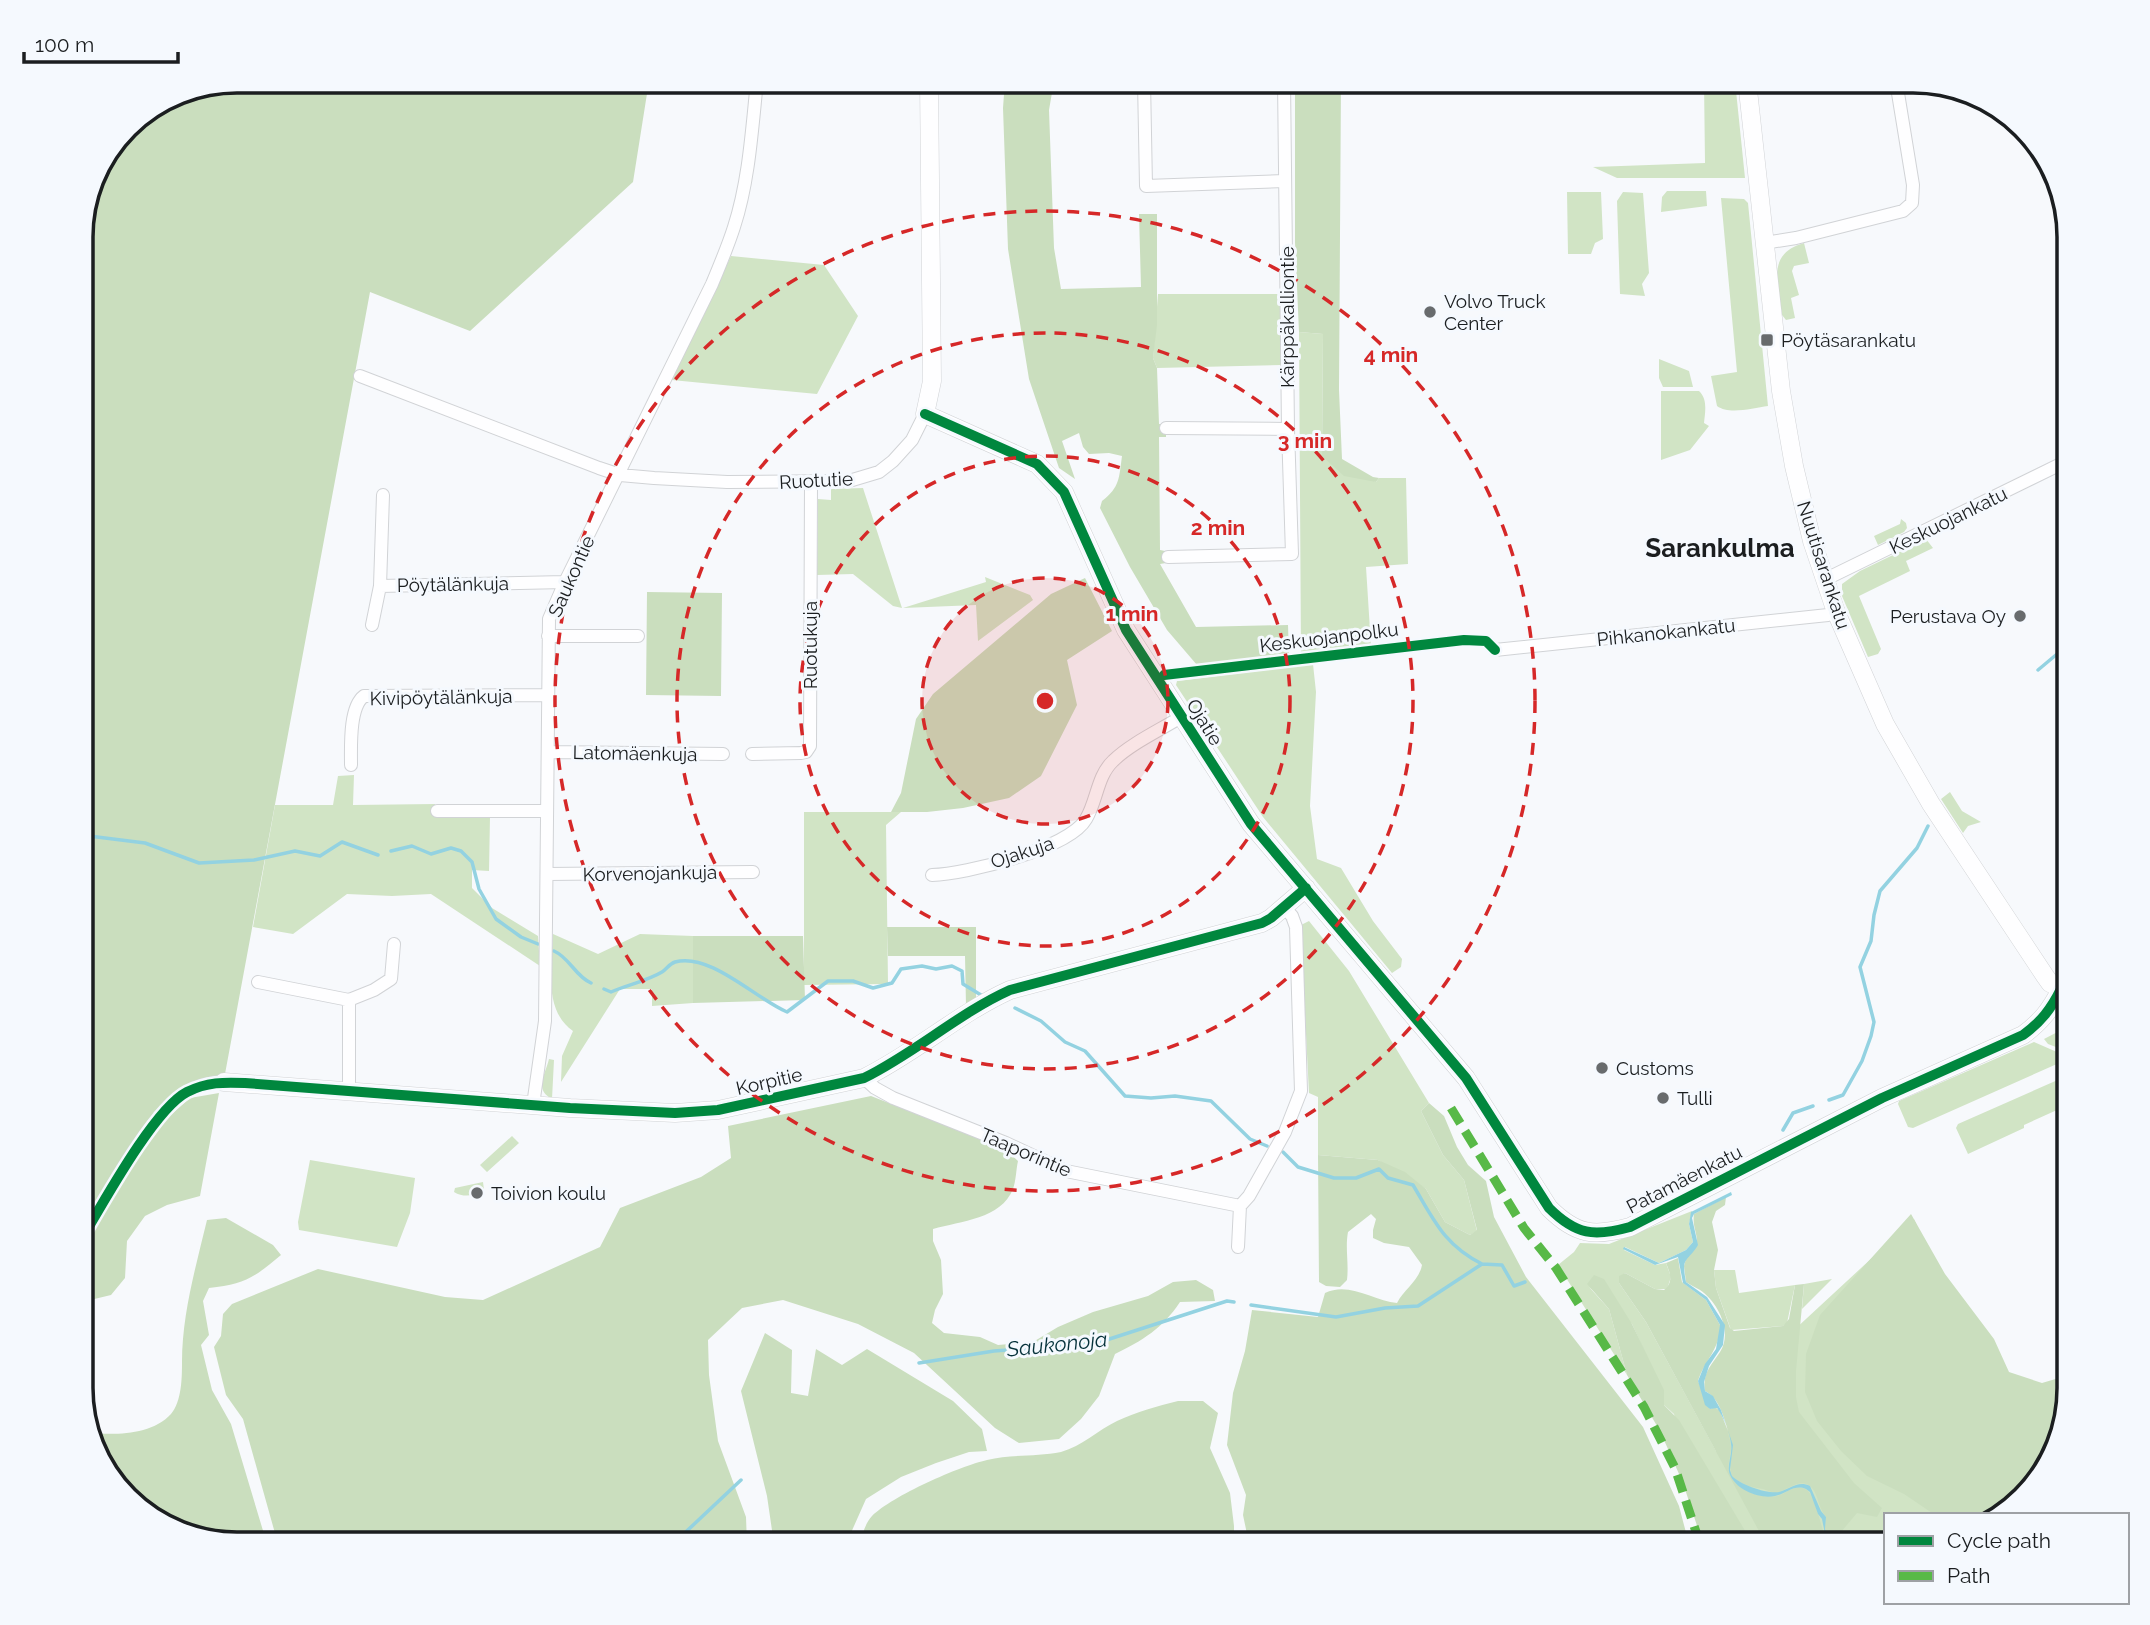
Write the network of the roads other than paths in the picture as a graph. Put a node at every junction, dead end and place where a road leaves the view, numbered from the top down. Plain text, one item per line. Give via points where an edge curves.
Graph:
1 (755, 93) edge
2 (929, 93) edge
3 (1144, 93) edge
4 (1284, 93) edge
5 (1748, 93) edge
6 (1898, 93) edge
7 (1285, 181) junction
8 (1764, 243) junction
9 (360, 376) dead end
10 (925, 414) junction
11 (1166, 428) dead end
12 (1287, 429) junction
13 (2057, 466) edge
14 (620, 475) junction
15 (811, 483) junction
16 (383, 495) dead end
17 (1168, 557) dead end
18 (1826, 579) junction
19 (565, 582) junction
20 (380, 586) junction
21 (1836, 612) junction
22 (372, 625) dead end
23 (548, 636) junction
24 (638, 636) dead end
25 (1495, 650) dead end
26 (547, 695) junction
27 (1181, 717) junction
28 (548, 752) junction
29 (723, 754) dead end
30 (752, 754) dead end
31 (351, 765) dead end
32 (437, 811) dead end
33 (547, 811) junction
34 (753, 872) dead end
35 (547, 874) junction
36 (932, 875) dead end
37 (1306, 888) junction
38 (1284, 907) junction
39 (394, 944) dead end
40 (258, 982) dead end
41 (2057, 986) edge
42 (349, 1000) junction
43 (2057, 1001) edge
44 (864, 1078) junction
45 (224, 1082) joint
46 (349, 1091) junction
47 (533, 1105) junction
48 (1240, 1206) junction
49 (93, 1221) edge
50 (1238, 1247) dead end

1 - 14 street, Saukontie via 734,226 712,284
2 - 10 street, Ruotutie via 932,381
3 - 7 street via 1146,186
4 - 7 street, Kärppäkalliontie
5 - 8 street, Nuutisarankatu
6 - 8 street via 1912,203 1896,213
7 - 12 street, Kärppäkalliontie
8 - 18 street, Nuutisarankatu via 1794,466
9 - 14 street, Ruotutie
10 - 15 street, Ruotutie via 907,447 880,472 849,481
10 - 27 street, Ojatie via 1028,459 1055,480 1072,507 1126,630
11 - 12 street
12 - 17 street, Kärppäkalliontie via 1292,554
13 - 18 street, Keskuojankatu
14 - 15 street, Ruotutie
14 - 19 street, Saukontie
15 - 30 street, Ruotukuja via 810,746 801,753
16 - 20 street
18 - 21 street, Nuutisarankatu
19 - 20 street, Pöytälänkuja
19 - 23 street, Saukontie via 549,619
20 - 22 street, Pöytälänkuja
21 - 25 street, Pihkanokankatu
21 - 41 street, Nuutisarankatu via 1912,772 2045,976
23 - 24 street
23 - 26 street, Saukontie
26 - 28 street, Saukontie
26 - 31 street, Kivipöytälänkuja via 364,696 355,709
27 - 36 street, Ojakuja via 1112,761 1085,821 1070,835 1022,856
27 - 37 street, Ojatie via 1251,824
28 - 29 street, Latomäenkuja
28 - 33 street, Saukontie
32 - 33 street
33 - 35 street, Saukontie
34 - 35 street, Korvenojankuja
35 - 47 street, Saukontie via 545,1021
37 - 38 street
37 - 43 street, Patamäenkatu via 1465,1078 1549,1208 1575,1229 1592,1233 1630,1227 1882,1098 2023,1035
38 - 44 street, Korpitie via 1262,923 1010,990
38 - 48 street via 1296,927 1301,1091 1284,1132
39 - 42 street via 391,979
40 - 42 street
42 - 46 street
44 - 47 street, Korpitie via 704,1112
44 - 48 street, Taaporintie via 893,1098 1066,1171
45 - 46 street, Korpitie
45 - 49 street via 185,1093 169,1108
46 - 47 street, Korpitie
48 - 50 street

